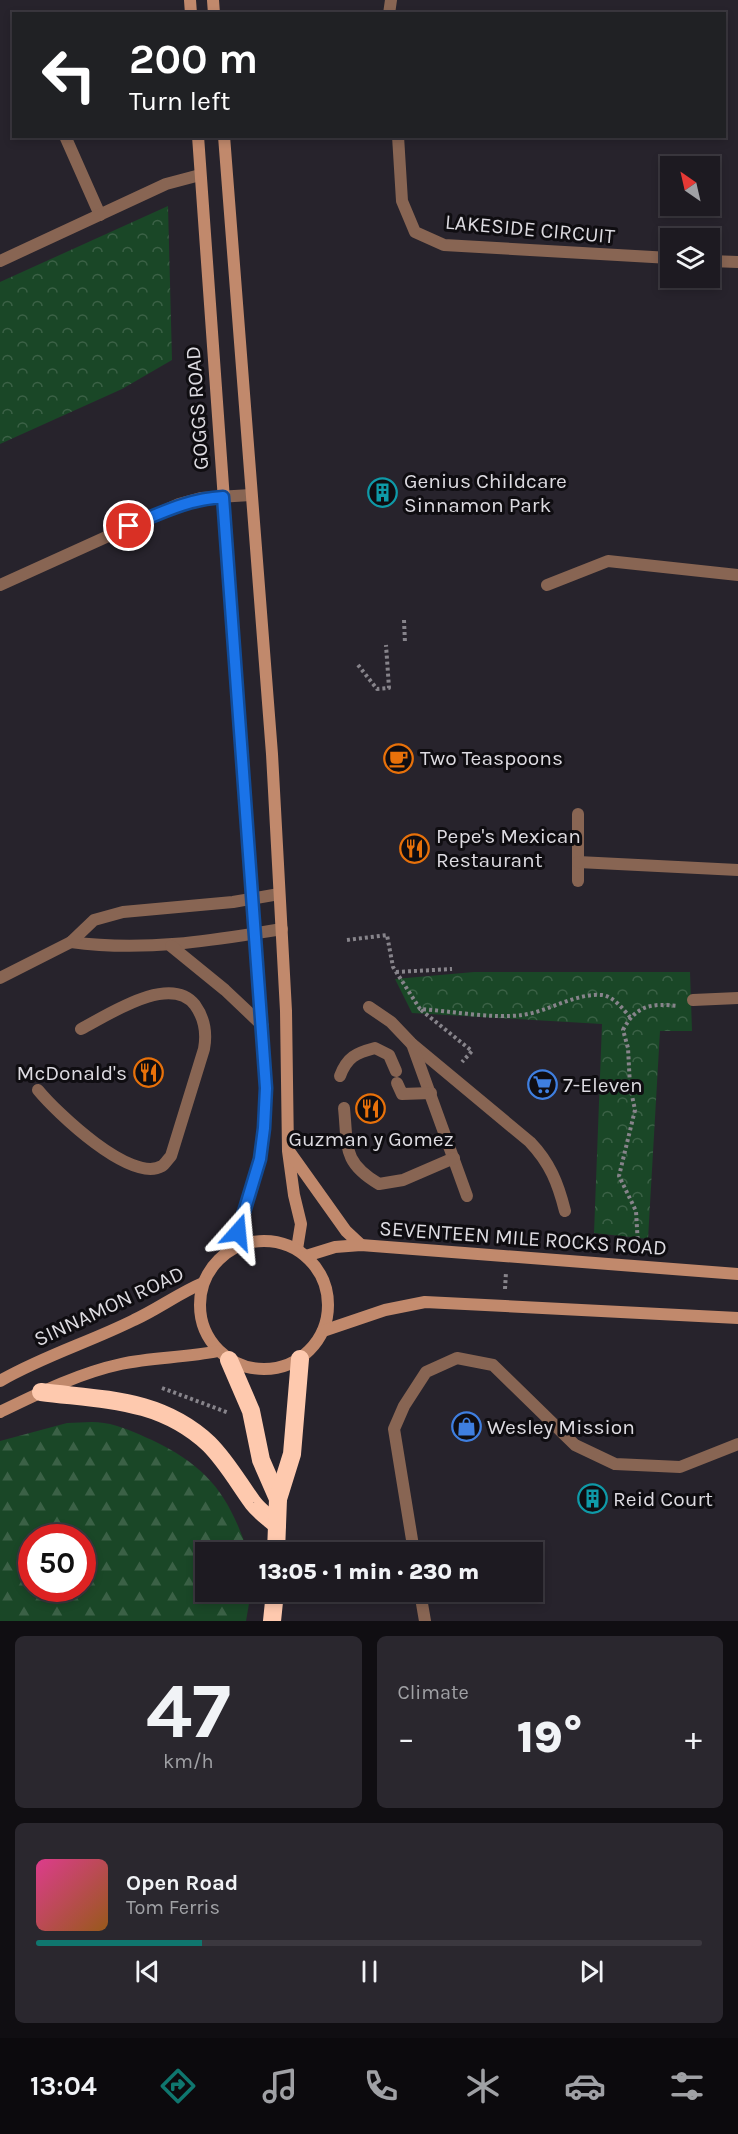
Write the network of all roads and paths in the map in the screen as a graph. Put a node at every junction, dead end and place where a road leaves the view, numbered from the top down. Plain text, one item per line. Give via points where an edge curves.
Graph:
1 (66, 138) edge
2 (198, 138) edge
3 (224, 138) edge
4 (398, 138) edge
5 (200, 174) junction
6 (100, 215) junction
7 (660, 257) edge
8 (0, 261) edge
9 (720, 261) edge
10 (738, 262) edge
11 (251, 495) junction
12 (223, 497) junction
13 (738, 575) edge
14 (0, 585) edge
15 (547, 585) dead end
16 (404, 620) dead end
17 (405, 643) dead end
18 (386, 645) dead end
19 (358, 665) dead end
20 (578, 814) dead end
21 (578, 862) junction
22 (738, 870) edge
23 (578, 881) dead end
24 (279, 894) junction
25 (251, 898) junction
26 (282, 929) junction
27 (254, 934) junction
28 (347, 940) dead end
29 (71, 942) junction
30 (171, 946) junction
31 (452, 969) dead end
32 (396, 972) junction
33 (0, 978) edge
34 (738, 998) edge
35 (693, 1000) joint
36 (369, 1007) dead end
37 (420, 1010) junction
38 (630, 1017) junction
39 (262, 1026) junction
40 (81, 1029) dead end
41 (411, 1043) junction
42 (340, 1076) dead end
43 (450, 1076) junction
44 (38, 1090) dead end
45 (431, 1093) junction
46 (344, 1108) dead end
47 (288, 1151) junction
48 (454, 1158) junction
49 (467, 1196) dead end
50 (565, 1211) dead end
51 (361, 1245) junction
52 (638, 1245) dead end
53 (234, 1248) junction
54 (301, 1252) junction
55 (506, 1270) dead end
56 (738, 1274) edge
57 (203, 1283) junction
58 (505, 1289) dead end
59 (738, 1318) edge
60 (323, 1331) junction
61 (224, 1355) junction
62 (300, 1359) junction
63 (0, 1382) edge
64 (162, 1388) dead end
65 (41, 1392) junction
66 (0, 1412) edge
67 (233, 1415) dead end
68 (738, 1444) edge
69 (278, 1498) junction
70 (277, 1525) junction
71 (276, 1542) edge
72 (412, 1542) edge
73 (274, 1602) edge
74 (422, 1602) edge
75 (272, 1621) edge
76 (425, 1621) edge

1 - 6 street
2 - 5 main road, GOGGS ROAD
3 - 11 main road
4 - 7 street, LAKESIDE CIRCUIT via 402,201 415,232 444,245
5 - 6 street via 166,184
5 - 12 main road, GOGGS ROAD
6 - 8 street
9 - 10 street
11 - 12 street
11 - 24 main road
12 - 14 street via 179,504
12 - 25 main road, GOGGS ROAD
13 - 15 street via 608,561
16 - 17 path
18 - 19 path via 389,688 377,689
20 - 21 street
21 - 22 street
21 - 23 street
24 - 25 street
24 - 26 main road
25 - 27 main road, GOGGS ROAD
25 - 29 street via 123,912 94,920
26 - 27 street
26 - 47 main road
27 - 30 street
27 - 39 main road, GOGGS ROAD
28 - 32 path via 387,934
29 - 30 street via 109,947
29 - 33 street
30 - 39 street
31 - 32 path
32 - 37 path
34 - 35 street
35 - 38 path via 678,1006 656,1003
36 - 41 street via 392,1022
37 - 38 path via 518,1016 603,995
37 - 43 path via 472,1051
38 - 52 path via 623,1030 635,1110 619,1176 636,1211
39 - 53 main road, GOGGS ROAD via 264,1128 253,1190
40 - 44 street via 164,992 191,1000 206,1036 171,1156 161,1167 150,1169 124,1162 52,1107
41 - 43 street
41 - 45 street
42 - 45 street via 345,1063 357,1053 375,1048 389,1055 402,1094
43 - 50 street via 545,1157 556,1176
45 - 48 street
46 - 48 street via 350,1160 362,1174 379,1184 403,1180
47 - 51 main road via 346,1231
47 - 54 main road via 301,1224
48 - 49 street
51 - 54 main road, SEVENTEEN MILE ROCKS ROAD
51 - 56 main road, SEVENTEEN MILE ROCKS ROAD
53 - 54 main road via 266,1241
53 - 57 main road via 216,1263
54 - 60 main road via 319,1271 327,1290 329,1311
55 - 58 path
57 - 61 main road via 201,1319 207,1336
57 - 63 main road, SINNAMON ROAD via 132,1321 58,1351
59 - 60 main road via 425,1302 385,1310
60 - 62 main road
61 - 62 main road via 247,1368 265,1370
61 - 65 main road via 124,1363
61 - 69 highway via 251,1411 261,1460
62 - 69 highway via 292,1454
64 - 67 path
65 - 66 main road
65 - 70 highway via 113,1398 188,1428 209,1445 254,1505
68 - 72 street via 680,1467 615,1464 575,1445 493,1365 457,1358 426,1372 394,1429
69 - 70 highway
70 - 71 highway
73 - 75 highway
74 - 76 street

